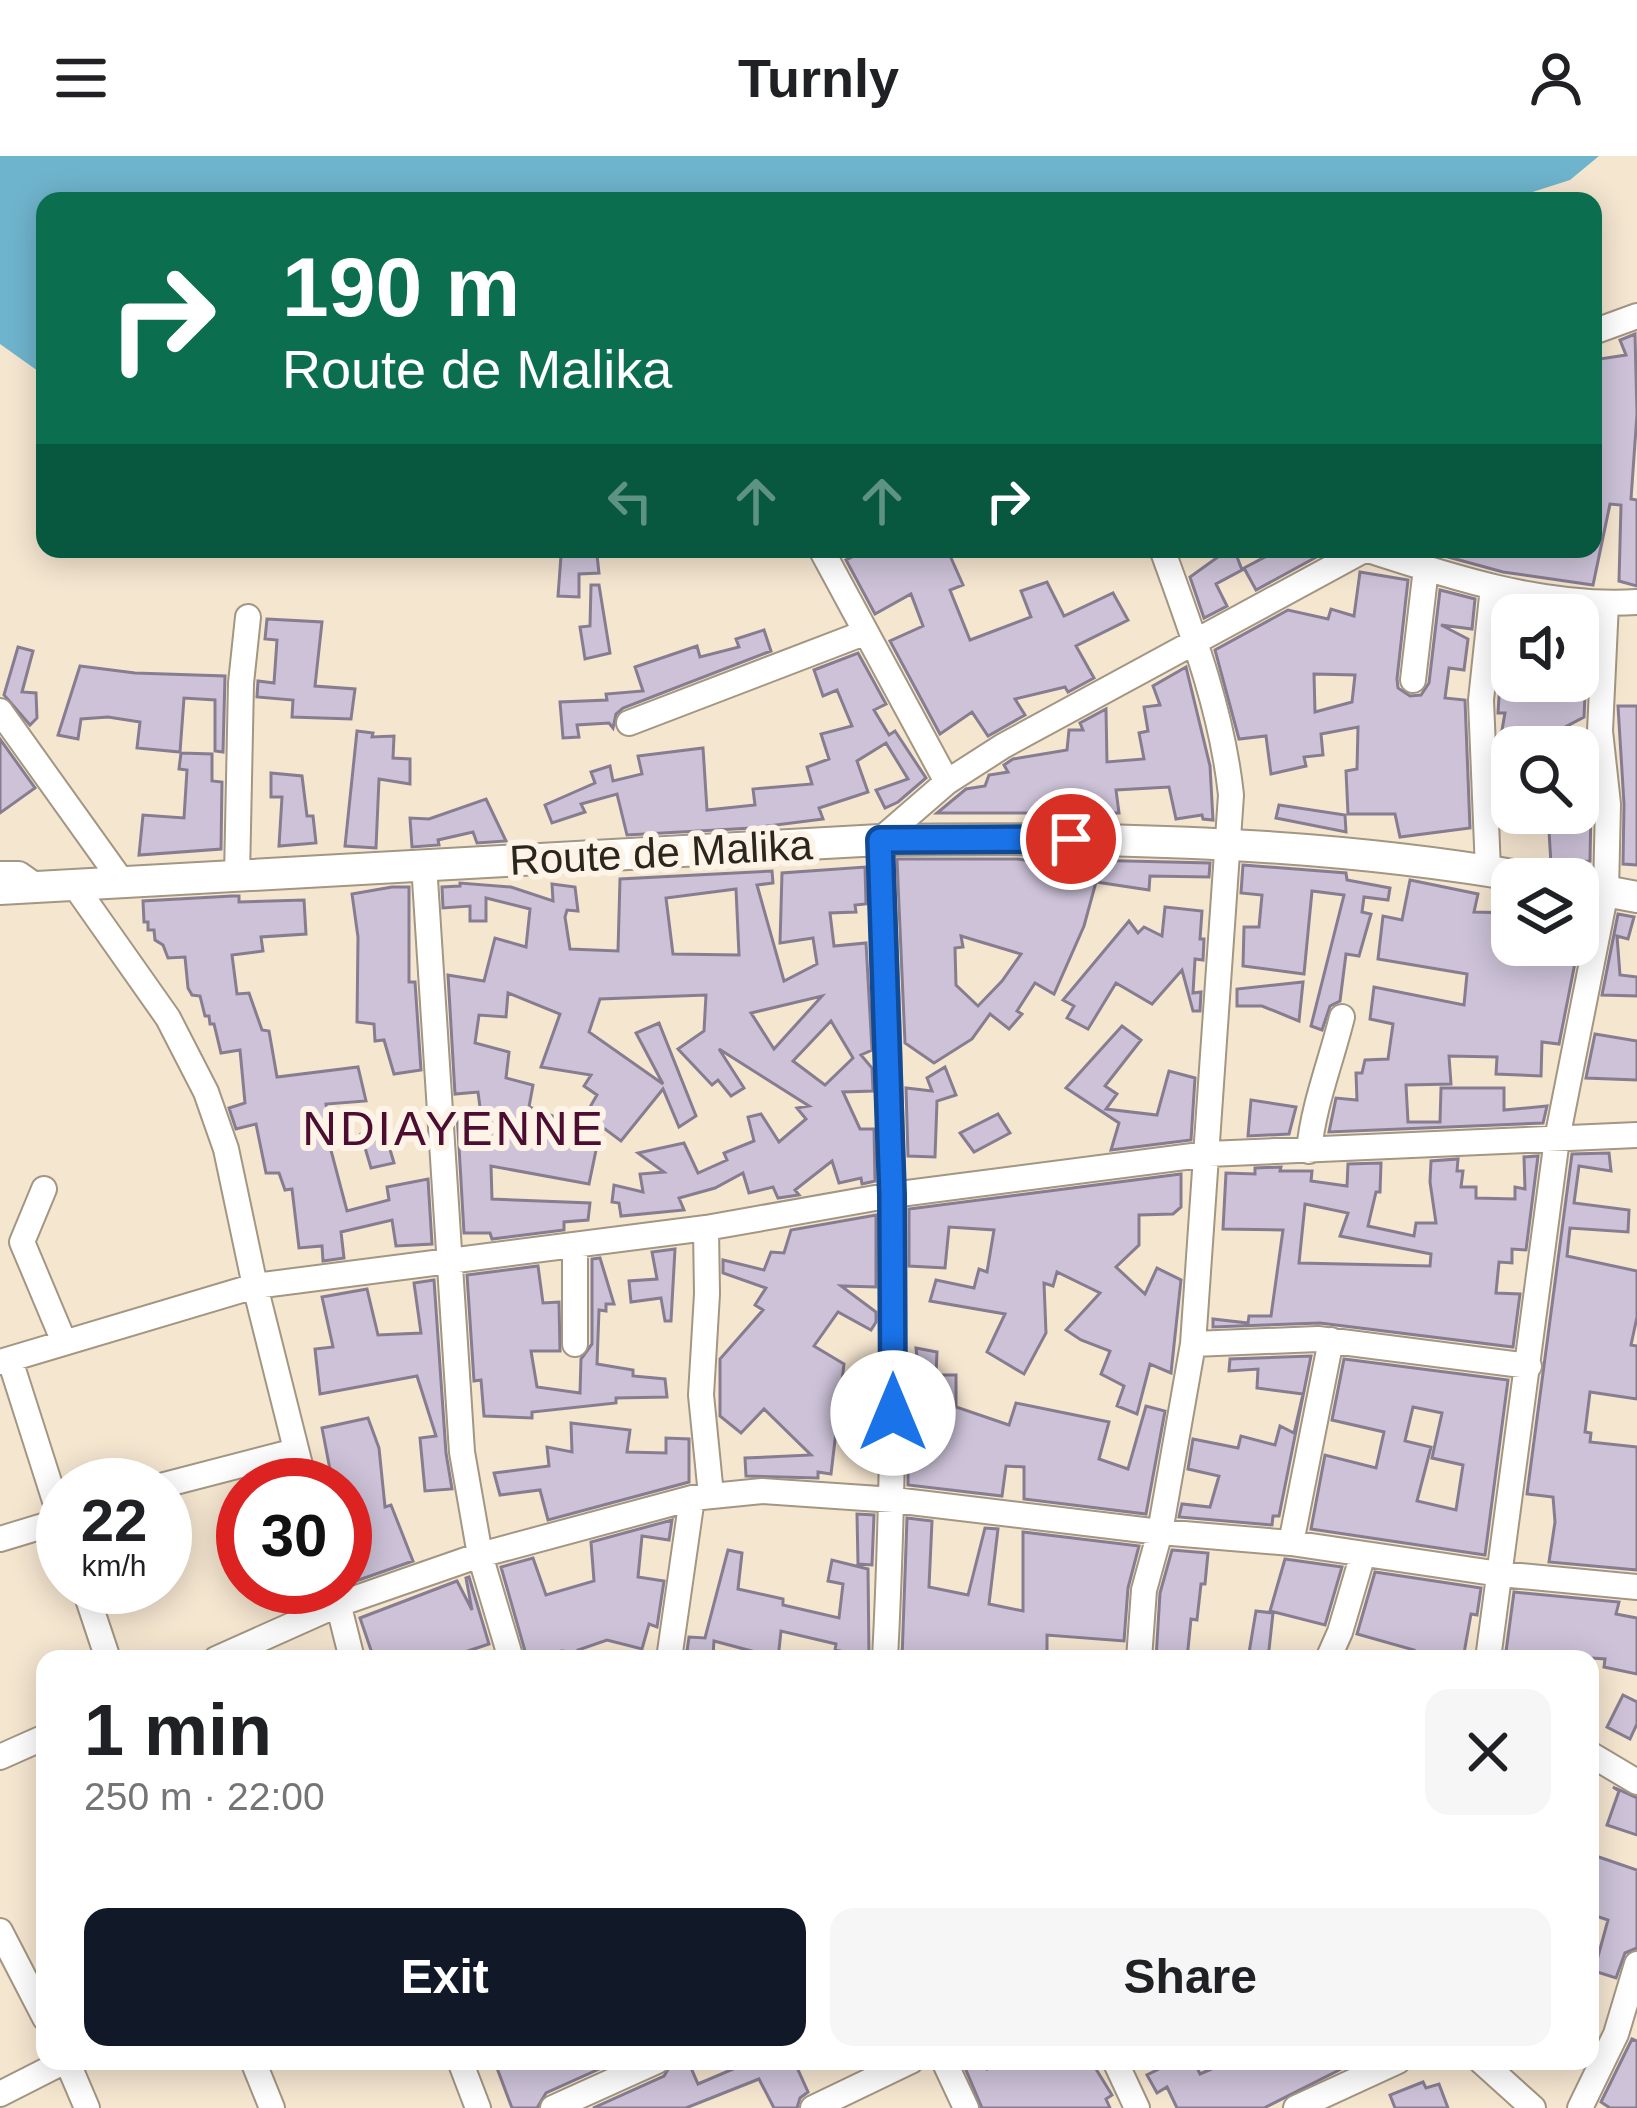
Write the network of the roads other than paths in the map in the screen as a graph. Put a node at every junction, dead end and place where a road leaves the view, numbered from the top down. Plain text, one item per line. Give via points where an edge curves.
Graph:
1 (1637, 316) edge
2 (1602, 329) edge
3 (826, 558) edge
4 (1165, 558) edge
5 (1349, 558) edge
6 (1394, 558) edge
7 (1426, 568) junction
8 (1493, 587) junction
9 (1637, 602) edge
10 (1606, 603) junction
11 (248, 617) dead end
12 (864, 633) junction
13 (1195, 640) junction
14 (1413, 680) dead end
15 (0, 711) edge
16 (629, 723) dead end
17 (947, 782) junction
18 (880, 840) junction
19 (1229, 844) junction
20 (1598, 858) edge
21 (424, 864) junction
22 (1488, 870) junction
23 (1491, 871) edge
24 (0, 874) edge
25 (237, 876) junction
26 (123, 884) junction
27 (75, 886) junction
28 (38, 887) junction
29 (0, 890) edge
30 (1599, 890) edge
31 (1637, 897) edge
32 (1581, 966) edge
33 (1342, 1017) dead end
34 (1637, 1135) edge
35 (1557, 1139) junction
36 (1309, 1151) junction
37 (1208, 1154) junction
38 (44, 1189) dead end
39 (892, 1195) junction
40 (706, 1228) junction
41 (575, 1246) junction
42 (449, 1261) junction
43 (255, 1286) junction
44 (1330, 1340) junction
45 (64, 1342) junction
46 (575, 1344) dead end
47 (1193, 1344) junction
48 (5, 1361) edge
49 (1529, 1366) junction
50 (295, 1450) junction
51 (39, 1458) edge
52 (297, 1458) edge
53 (192, 1478) edge
54 (702, 1496) junction
55 (894, 1500) junction
56 (36, 1530) edge
57 (1160, 1532) junction
58 (0, 1540) edge
59 (1291, 1543) junction
60 (1363, 1553) junction
61 (480, 1555) junction
62 (1500, 1574) junction
63 (372, 1585) edge
64 (1637, 1587) edge
65 (93, 1614) edge
66 (301, 1614) edge
67 (341, 1614) edge
68 (105, 1650) edge
69 (233, 1650) edge
70 (350, 1650) edge
71 (508, 1650) edge
72 (671, 1650) edge
73 (886, 1650) edge
74 (1139, 1650) edge
75 (1332, 1650) edge
76 (1489, 1650) edge
77 (36, 1741) edge
78 (0, 1757) edge
79 (1599, 1759) edge
80 (1637, 1782) edge
81 (0, 1930) edge
82 (1637, 1964) edge
83 (36, 2000) edge
84 (1599, 2069) edge
85 (48, 2070) edge
86 (70, 2070) edge
87 (257, 2070) edge
88 (463, 2070) edge
89 (632, 2070) edge
90 (892, 2070) edge
91 (948, 2070) edge
92 (1119, 2070) edge
93 (1378, 2070) edge
94 (1491, 2070) edge
95 (1598, 2070) edge
96 (0, 2094) edge
97 (1134, 2107) edge
98 (87, 2108) edge
99 (272, 2108) edge
100 (478, 2108) edge
101 (553, 2108) edge
102 (814, 2108) edge
103 (966, 2108) edge
104 (1296, 2108) edge
105 (1533, 2108) edge
106 (1580, 2108) edge

1 - 2 street
3 - 12 street
4 - 13 street
5 - 13 street
6 - 7 street
7 - 8 street
7 - 14 street
8 - 10 street
8 - 22 street via 1480,700
9 - 10 street
10 - 20 street via 1600,731 1608,804
11 - 25 street
12 - 16 street
12 - 17 street
13 - 17 street
13 - 19 street via 1227,758
15 - 26 street
17 - 18 street
18 - 19 main road, Route de Malika
18 - 21 main road, Route de Malika
18 - 39 street
19 - 22 main road, Route de Malika
19 - 37 street
21 - 25 main road, Route de Malika
21 - 42 street
22 - 23 main road, Route de Malika
24 - 28 street via 19,874
25 - 26 main road, Route de Malika
26 - 27 main road, Route de Malika
27 - 28 main road, Route de Malika
27 - 43 street via 168,1018 206,1091
28 - 29 main road, Route de Malika
30 - 31 main road
32 - 35 street
33 - 36 street
34 - 35 street
35 - 36 street
35 - 49 street
36 - 37 street
37 - 39 street
37 - 47 street
38 - 45 street via 22,1242
39 - 40 street
39 - 55 street
40 - 41 street
40 - 54 street
41 - 42 street
41 - 46 street
42 - 43 street
42 - 61 street via 462,1452
43 - 45 street
43 - 50 street
44 - 47 street
44 - 49 street
44 - 59 street
45 - 48 street
47 - 57 street
48 - 51 street
49 - 62 street
50 - 52 street
50 - 53 street
54 - 55 street via 762,1491
54 - 61 street
54 - 72 street
55 - 57 street
55 - 73 street
56 - 58 street
57 - 59 street
57 - 74 street
59 - 60 street
60 - 62 street
60 - 75 street
61 - 63 street
61 - 71 street
62 - 64 street
62 - 76 street
65 - 68 street
66 - 69 street
67 - 70 street
77 - 78 street
79 - 80 street
81 - 83 street
82 - 84 street
85 - 96 street
86 - 98 street
87 - 99 street
88 - 100 street
89 - 101 street
90 - 102 street
91 - 103 street
92 - 97 street
93 - 104 street
94 - 105 street
95 - 106 street

